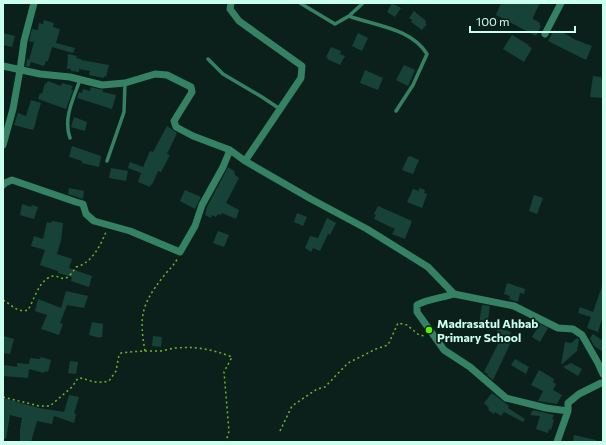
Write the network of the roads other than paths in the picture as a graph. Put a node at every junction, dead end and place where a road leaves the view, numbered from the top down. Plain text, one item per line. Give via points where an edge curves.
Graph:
1 (34, 3) edge
2 (231, 3) edge
3 (300, 3) edge
4 (363, 3) edge
5 (561, 3) edge
6 (349, 16) junction
7 (546, 34) dead end
8 (208, 59) dead end
9 (3, 66) edge
10 (20, 70) junction
11 (80, 80) junction
12 (125, 83) junction
13 (280, 109) junction
14 (396, 111) dead end
15 (70, 138) dead end
16 (3, 143) edge
17 (230, 150) junction
18 (107, 161) dead end
19 (245, 161) junction
20 (3, 182) edge
21 (3, 186) edge
22 (454, 294) junction
23 (603, 374) edge
24 (603, 383) edge
25 (568, 411) junction
26 (557, 442) edge

1 - 10 street via 24,41
2 - 13 street via 230,9 239,21 302,66 301,78
3 - 6 lane via 335,24
4 - 6 lane
5 - 7 street
6 - 14 lane via 392,28 424,48 427,54 413,85
8 - 13 lane via 223,74
9 - 10 street
10 - 11 street
10 - 16 street via 13,109
11 - 12 street via 102,85
11 - 15 lane via 67,121
12 - 17 street via 155,74 167,75 191,87 192,92 174,121 176,127
12 - 18 lane via 124,112
13 - 19 street
17 - 19 street
17 - 21 street via 202,205 195,226 180,252 130,231 94,221 86,214 83,204 12,180
19 - 22 street via 367,228 428,267
20 - 21 street
22 - 23 street via 514,306 558,328 573,329 582,335
22 - 25 street via 423,301 417,305 417,312 444,350 470,367 506,398
24 - 25 street via 568,403
25 - 26 street

